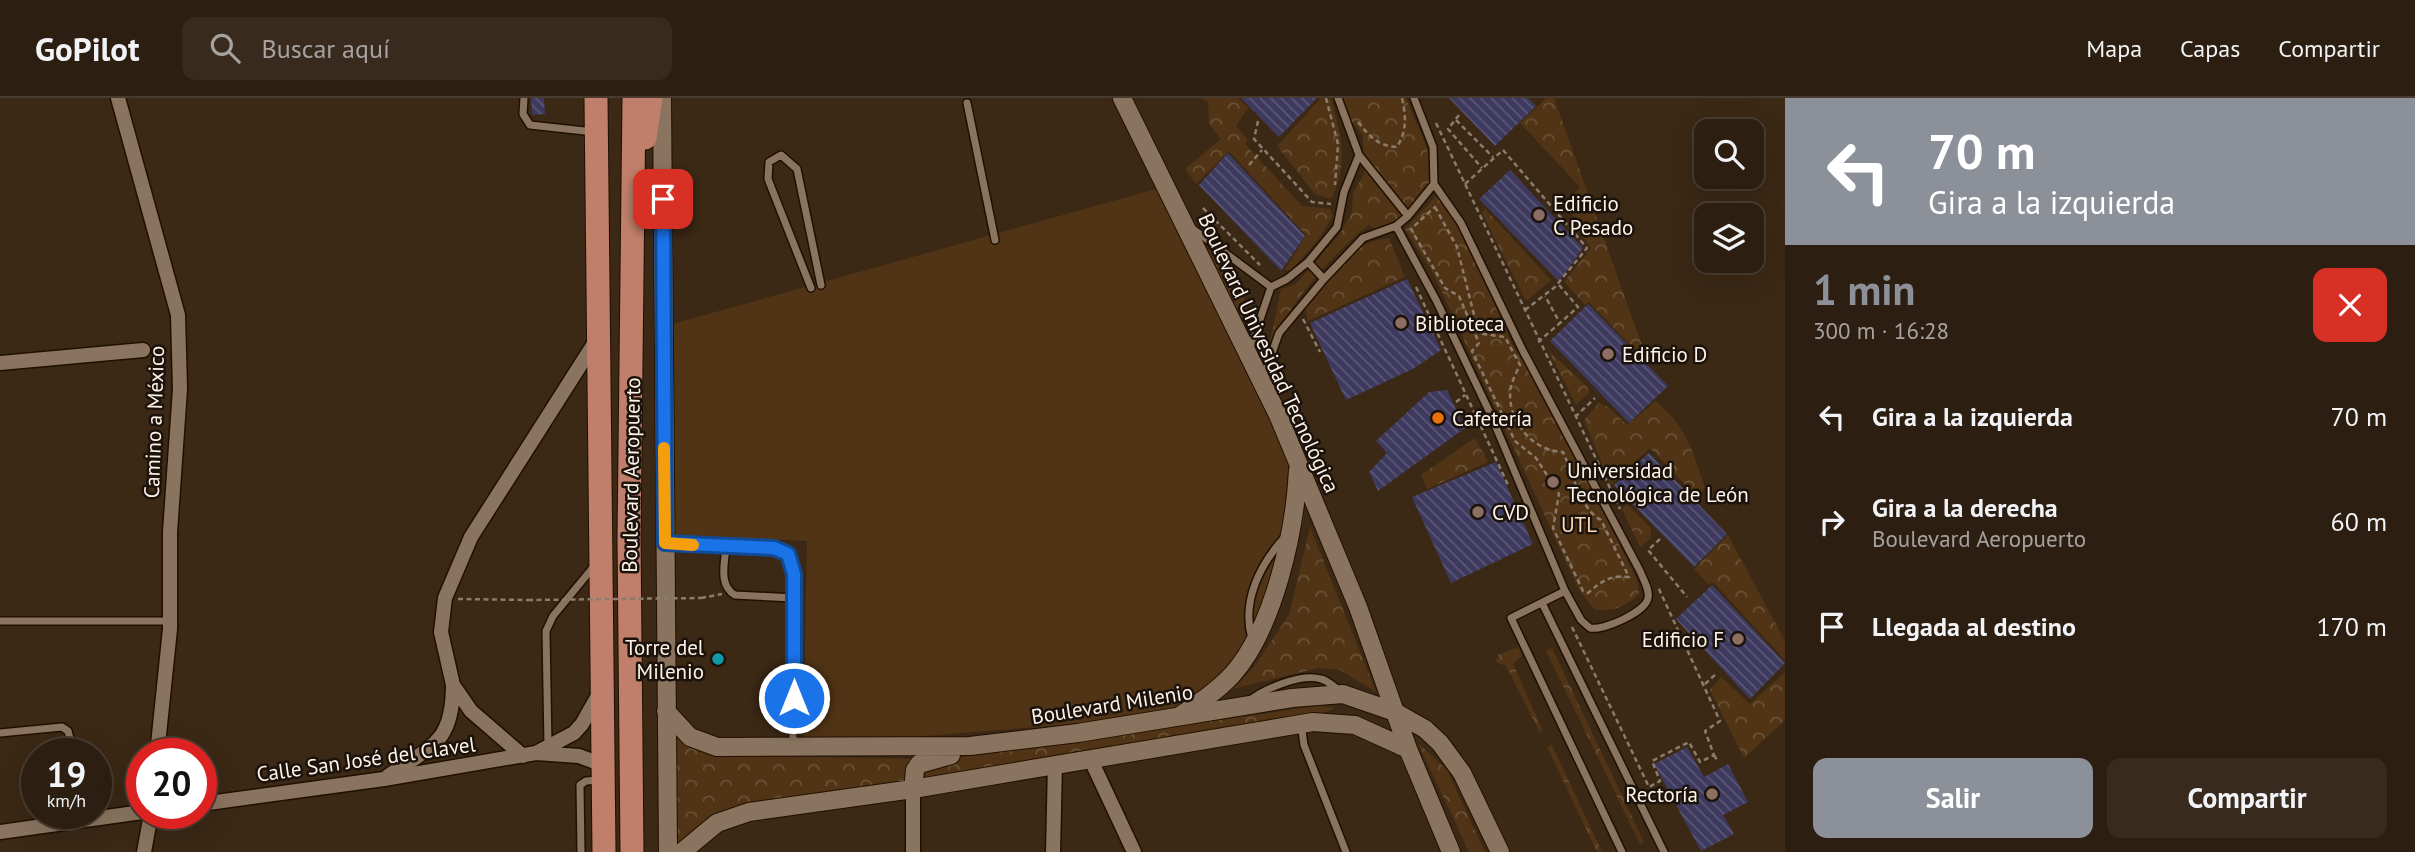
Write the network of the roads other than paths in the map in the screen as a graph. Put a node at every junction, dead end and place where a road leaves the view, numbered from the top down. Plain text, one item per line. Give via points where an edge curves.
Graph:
1 (118, 98) edge
2 (524, 98) edge
3 (581, 98) edge
4 (596, 98) edge
5 (634, 98) edge
6 (650, 98) edge
7 (662, 98) edge
8 (1122, 98) edge
9 (1338, 98) edge
10 (1414, 98) edge
11 (967, 103) dead end
12 (597, 127) junction
13 (1359, 155) junction
14 (1434, 184) junction
15 (634, 211) junction
16 (1408, 216) junction
17 (1181, 221) junction
18 (1395, 226) junction
19 (995, 240) dead end
20 (814, 253) junction
21 (800, 260) junction
22 (1308, 262) junction
23 (1324, 278) junction
24 (821, 285) dead end
25 (1271, 287) junction
26 (811, 288) dead end
27 (601, 332) junction
28 (143, 350) dead end
29 (1248, 356) junction
30 (0, 363) edge
31 (1262, 383) junction
32 (1298, 463) junction
33 (665, 543) junction
34 (726, 546) junction
35 (603, 556) junction
36 (1565, 591) junction
37 (794, 598) junction
38 (1542, 603) junction
39 (0, 621) edge
40 (171, 622) junction
41 (453, 685) junction
42 (603, 688) junction
43 (666, 711) junction
44 (1395, 712) junction
45 (1177, 718) junction
46 (1301, 723) junction
47 (0, 733) edge
48 (70, 738) edge
49 (159, 738) edge
50 (970, 746) junction
51 (793, 749) junction
52 (1408, 749) junction
53 (539, 753) junction
54 (1090, 758) junction
55 (1055, 764) junction
56 (603, 772) junction
57 (384, 779) junction
58 (913, 789) junction
59 (217, 802) edge
60 (21, 828) edge
61 (148, 829) edge
62 (0, 832) edge
63 (144, 852) edge
64 (581, 852) edge
65 (604, 852) edge
66 (632, 852) edge
67 (668, 852) edge
68 (682, 852) edge
69 (913, 852) edge
70 (1053, 852) edge
71 (1134, 852) edge
72 (1346, 852) edge
73 (1451, 852) edge
74 (1500, 852) edge
75 (1622, 852) edge
76 (1664, 852) edge

1 - 40 street, Camino a México via 178,315 180,389 170,532
2 - 12 lane via 523,114 530,125
3 - 12 street
4 - 12 highway, Boulevard Aeropuerto
5 - 15 highway, Boulevard Aeropuerto
6 - 15 highway
7 - 33 street, Boulevard Aeropuerto
8 - 17 street, Boulevard Univesidad Tecnológica
9 - 13 lane
10 - 14 lane via 1433,147
11 - 19 lane
12 - 27 highway, Boulevard Aeropuerto
13 - 16 lane
13 - 22 lane via 1337,227
14 - 16 lane
14 - 36 lane via 1461,223 1649,594 1639,611 1596,629 1581,620
15 - 66 highway, Boulevard Aeropuerto via 629,539
16 - 18 lane
17 - 25 lane
17 - 29 street, Boulevard Univesidad Tecnológica
18 - 23 lane via 1363,239
18 - 36 lane via 1490,413
20 - 21 lane
20 - 21 lane via 797,169 786,156 777,156 769,162 768,179
20 - 24 lane
21 - 26 lane
22 - 23 lane
22 - 25 lane
23 - 31 lane via 1279,333
25 - 29 lane
27 - 35 highway, Boulevard Aeropuerto
27 - 41 street via 471,537 445,598 441,632
28 - 30 street
29 - 31 street, Boulevard Univesidad Tecnológica
31 - 32 street, Boulevard Univesidad Tecnológica
32 - 44 street, Boulevard Univesidad Tecnológica via 1358,607
32 - 45 street via 1290,531 1266,615 1253,643 1233,674
33 - 34 lane
33 - 43 street, Boulevard Aeropuerto
34 - 37 lane via 774,548 788,554 794,566
34 - 37 lane via 724,582 728,590 735,595
35 - 42 highway, Boulevard Aeropuerto
35 - 53 lane via 546,631
36 - 38 lane
37 - 51 lane
38 - 75 lane via 1511,618
38 - 76 lane
39 - 40 lane
40 - 49 street, Camino a México
41 - 53 street via 471,711
41 - 57 street via 450,722 443,735
42 - 53 street, Calle San José del Clavel via 582,724 568,738
42 - 56 highway, Boulevard Aeropuerto
43 - 51 street, Boulevard Milenio via 690,737 703,743
43 - 67 street, Boulevard Aeropuerto
44 - 45 street, Boulevard Milenio via 1346,695 1325,694
44 - 52 street, Boulevard Univesidad Tecnológica
44 - 74 street, Boulevard Milenio via 1425,729 1452,757
45 - 50 street, Boulevard Milenio
46 - 52 street via 1355,725
46 - 54 street
46 - 72 lane via 1304,746
47 - 48 lane via 62,727
50 - 51 street, Boulevard Milenio
50 - 58 street via 922,761 915,770
52 - 73 street
53 - 56 street, Calle San José del Clavel via 579,756
53 - 57 street, Calle San José del Clavel
54 - 55 street
54 - 71 street
55 - 58 street
55 - 70 street
56 - 64 lane via 580,785
56 - 65 highway, Boulevard Aeropuerto
57 - 59 street, Calle San José del Clavel
58 - 68 street via 732,817 705,830
58 - 69 street
60 - 62 street
61 - 63 street

